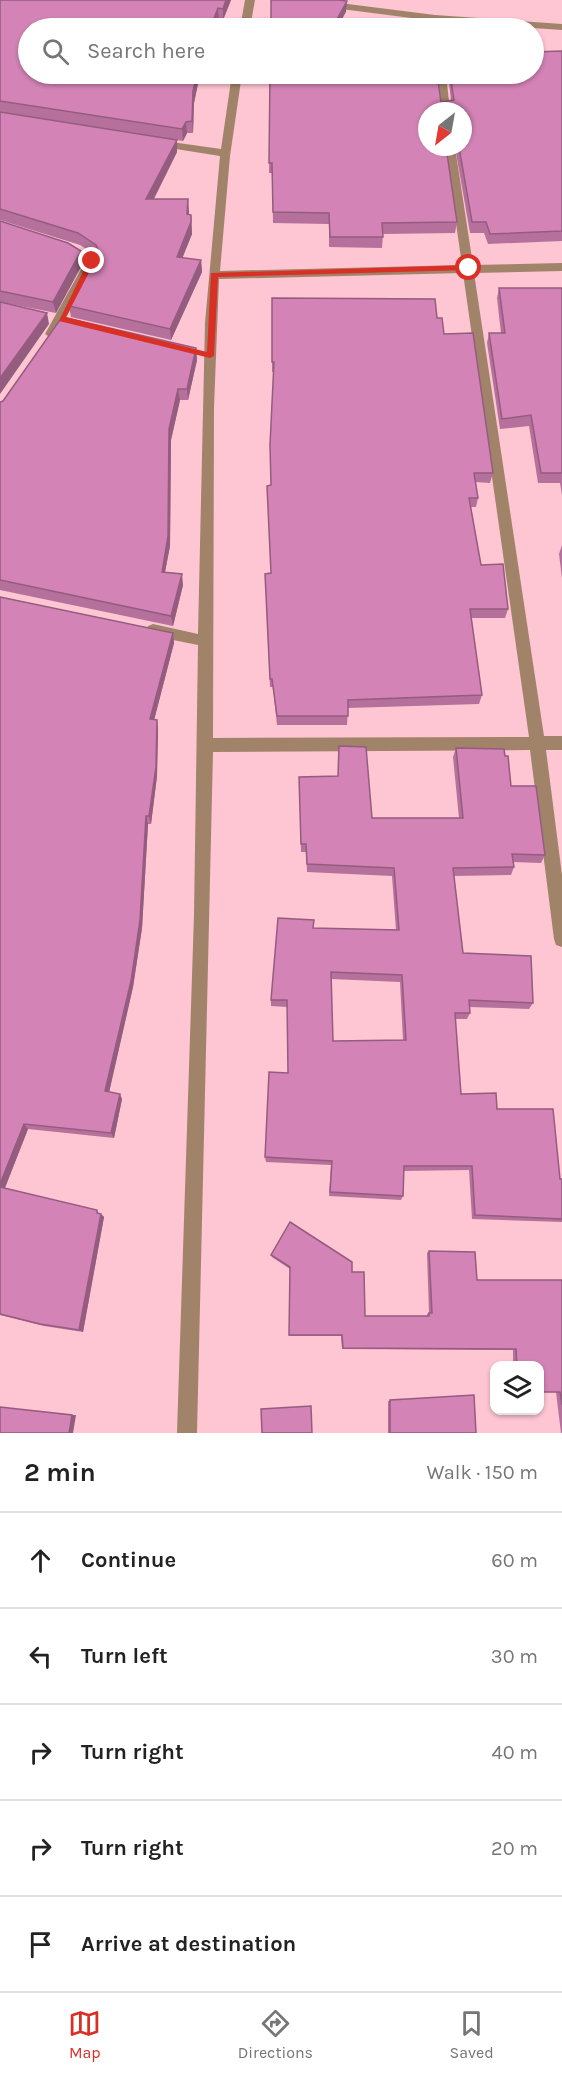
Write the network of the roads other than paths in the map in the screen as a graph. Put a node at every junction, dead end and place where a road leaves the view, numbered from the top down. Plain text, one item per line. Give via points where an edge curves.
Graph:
1 (250, 0) edge
2 (294, 0) edge
3 (247, 18) edge
4 (404, 18) edge
5 (544, 26) edge
6 (562, 27) edge
7 (235, 84) edge
8 (442, 84) edge
9 (445, 102) edge
10 (141, 140) edge
11 (223, 153) junction
12 (451, 156) edge
13 (54, 244) edge
14 (562, 267) edge
15 (469, 268) junction
16 (214, 275) junction
17 (41, 315) edge
18 (67, 320) junction
19 (42, 348) edge
20 (137, 626) edge
21 (205, 641) junction
22 (537, 741) junction
23 (562, 743) edge
24 (205, 745) junction
25 (562, 939) edge
26 (188, 1433) edge

1 - 3 street
2 - 4 street
5 - 6 street
7 - 11 street
8 - 9 street
10 - 11 street
11 - 16 street
12 - 15 street
13 - 18 street via 75,250 92,261
14 - 15 street
15 - 16 street
15 - 22 street
16 - 21 street via 205,354
17 - 18 street
18 - 19 street
20 - 21 street
21 - 24 street
22 - 23 street
22 - 24 street
22 - 25 street
24 - 26 street

